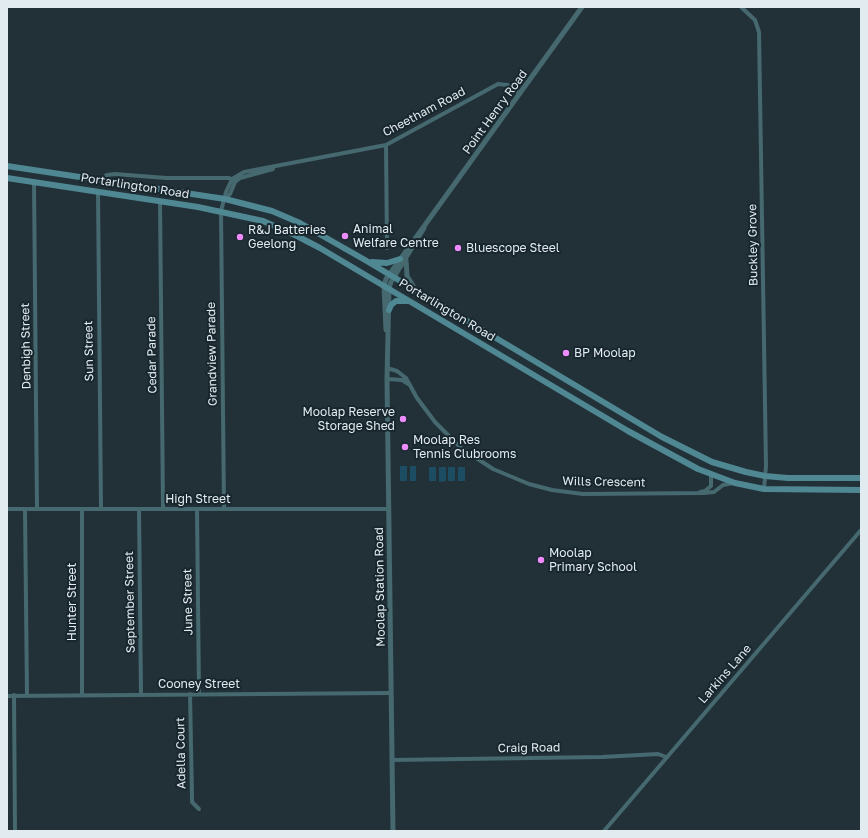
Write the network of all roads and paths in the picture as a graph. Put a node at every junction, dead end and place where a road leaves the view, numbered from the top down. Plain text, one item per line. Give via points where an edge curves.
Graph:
1 (582, 7) edge
2 (741, 7) edge
3 (520, 94) junction
4 (386, 145) junction
5 (7, 166) edge
6 (7, 178) edge
7 (99, 180) junction
8 (234, 180) junction
9 (34, 182) junction
10 (98, 192) junction
11 (224, 199) junction
12 (160, 201) junction
13 (221, 211) junction
14 (424, 228) junction
15 (387, 248) dead end
16 (407, 257) junction
17 (400, 259) junction
18 (365, 260) junction
19 (391, 276) junction
20 (386, 287) junction
21 (416, 290) junction
22 (410, 302) junction
23 (389, 310) junction
24 (387, 343) junction
25 (387, 368) junction
26 (387, 380) junction
27 (410, 386) junction
28 (710, 475) junction
29 (766, 476) junction
30 (861, 478) edge
31 (735, 483) junction
32 (764, 488) junction
33 (861, 490) edge
34 (694, 493) junction
35 (7, 509) edge
36 (25, 509) junction
37 (37, 509) junction
38 (82, 509) junction
39 (101, 509) junction
40 (139, 509) junction
41 (163, 509) junction
42 (197, 509) junction
43 (224, 509) junction
44 (389, 509) junction
45 (861, 530) edge
46 (391, 693) junction
47 (141, 694) junction
48 (190, 694) junction
49 (199, 694) junction
50 (27, 695) junction
51 (82, 695) junction
52 (7, 696) edge
53 (14, 696) junction
54 (666, 757) junction
55 (392, 760) junction
56 (199, 809) dead end
57 (15, 831) edge
58 (393, 831) edge
59 (604, 831) edge

1 - 3 street, Point Henry Road
2 - 29 street, Buckley Grove via 755,20 759,32
3 - 4 street, Cheetham Road via 508,85 494,85
3 - 14 street, Point Henry Road
4 - 8 street, Cheetham Road via 285,165
4 - 15 street
5 - 7 main road, Portarlington Road
6 - 9 main road, Portarlington Road
7 - 8 street via 115,174
7 - 11 main road, Portarlington Road
8 - 11 street via 230,194
9 - 10 main road, Portarlington Road
9 - 37 street, Denbigh Street
10 - 12 main road, Portarlington Road
10 - 39 street, Sun Street
11 - 13 street, Grandview Parade
11 - 18 main road, Portarlington Road via 272,211 300,223
12 - 13 main road, Portarlington Road
12 - 41 street, Cedar Parade
13 - 20 main road, Portarlington Road via 281,228
13 - 43 street, Grandview Parade
14 - 16 street, Point Henry Road
14 - 17 street, Point Henry Road
16 - 19 street, Point Henry Road
16 - 21 street via 407,276
17 - 18 main road via 380,264
17 - 19 street, Point Henry Road
18 - 19 main road, Portarlington Road
19 - 20 street, Point Henry Road
19 - 21 main road, Portarlington Road
20 - 22 main road, Portarlington Road
20 - 23 street, Moolap Station Road
20 - 24 street, Moolap Station Road
21 - 29 main road, Portarlington Road via 688,451 732,469
22 - 23 main road via 396,301 391,304
22 - 28 main road, Portarlington Road via 665,452
23 - 24 street, Moolap Station Road
24 - 25 street, Moolap Station Road
25 - 26 street, Moolap Station Road
25 - 27 street, Wills Crescent via 404,375
26 - 27 street via 402,380
26 - 44 street, Moolap Station Road
27 - 34 street, Wills Crescent via 435,422 461,448 493,469 517,480 552,490 583,494
28 - 31 main road, Portarlington Road
28 - 34 street, Wills Crescent via 712,482 709,489
29 - 30 main road, Portarlington Road
29 - 32 street, Buckley Grove
31 - 32 main road, Portarlington Road
31 - 34 street, Wills Crescent via 723,485 710,493
32 - 33 main road, Portarlington Road
35 - 36 street, High Street
36 - 37 street, High Street
36 - 50 street
37 - 38 street, High Street
38 - 39 street, High Street
38 - 51 street, Hunter Street
39 - 40 street, High Street
40 - 41 street, High Street
40 - 47 street, September Street
41 - 42 street, High Street
42 - 43 street, High Street
42 - 49 street, June Street
43 - 44 street, High Street
44 - 46 street, Moolap Station Road
45 - 54 street, Larkins Lane
46 - 49 street, Cooney Street
46 - 55 street, Moolap Station Road
47 - 48 street, Cooney Street
47 - 51 street, Cooney Street
48 - 49 street, Cooney Street
48 - 56 street, Adella Court via 192,802
50 - 51 street, Cooney Street
50 - 53 street, Cooney Street
52 - 53 street, Cooney Street
53 - 57 street
54 - 55 street, Craig Road via 658,754
54 - 59 street, Larkins Lane
55 - 58 street, Moolap Station Road

